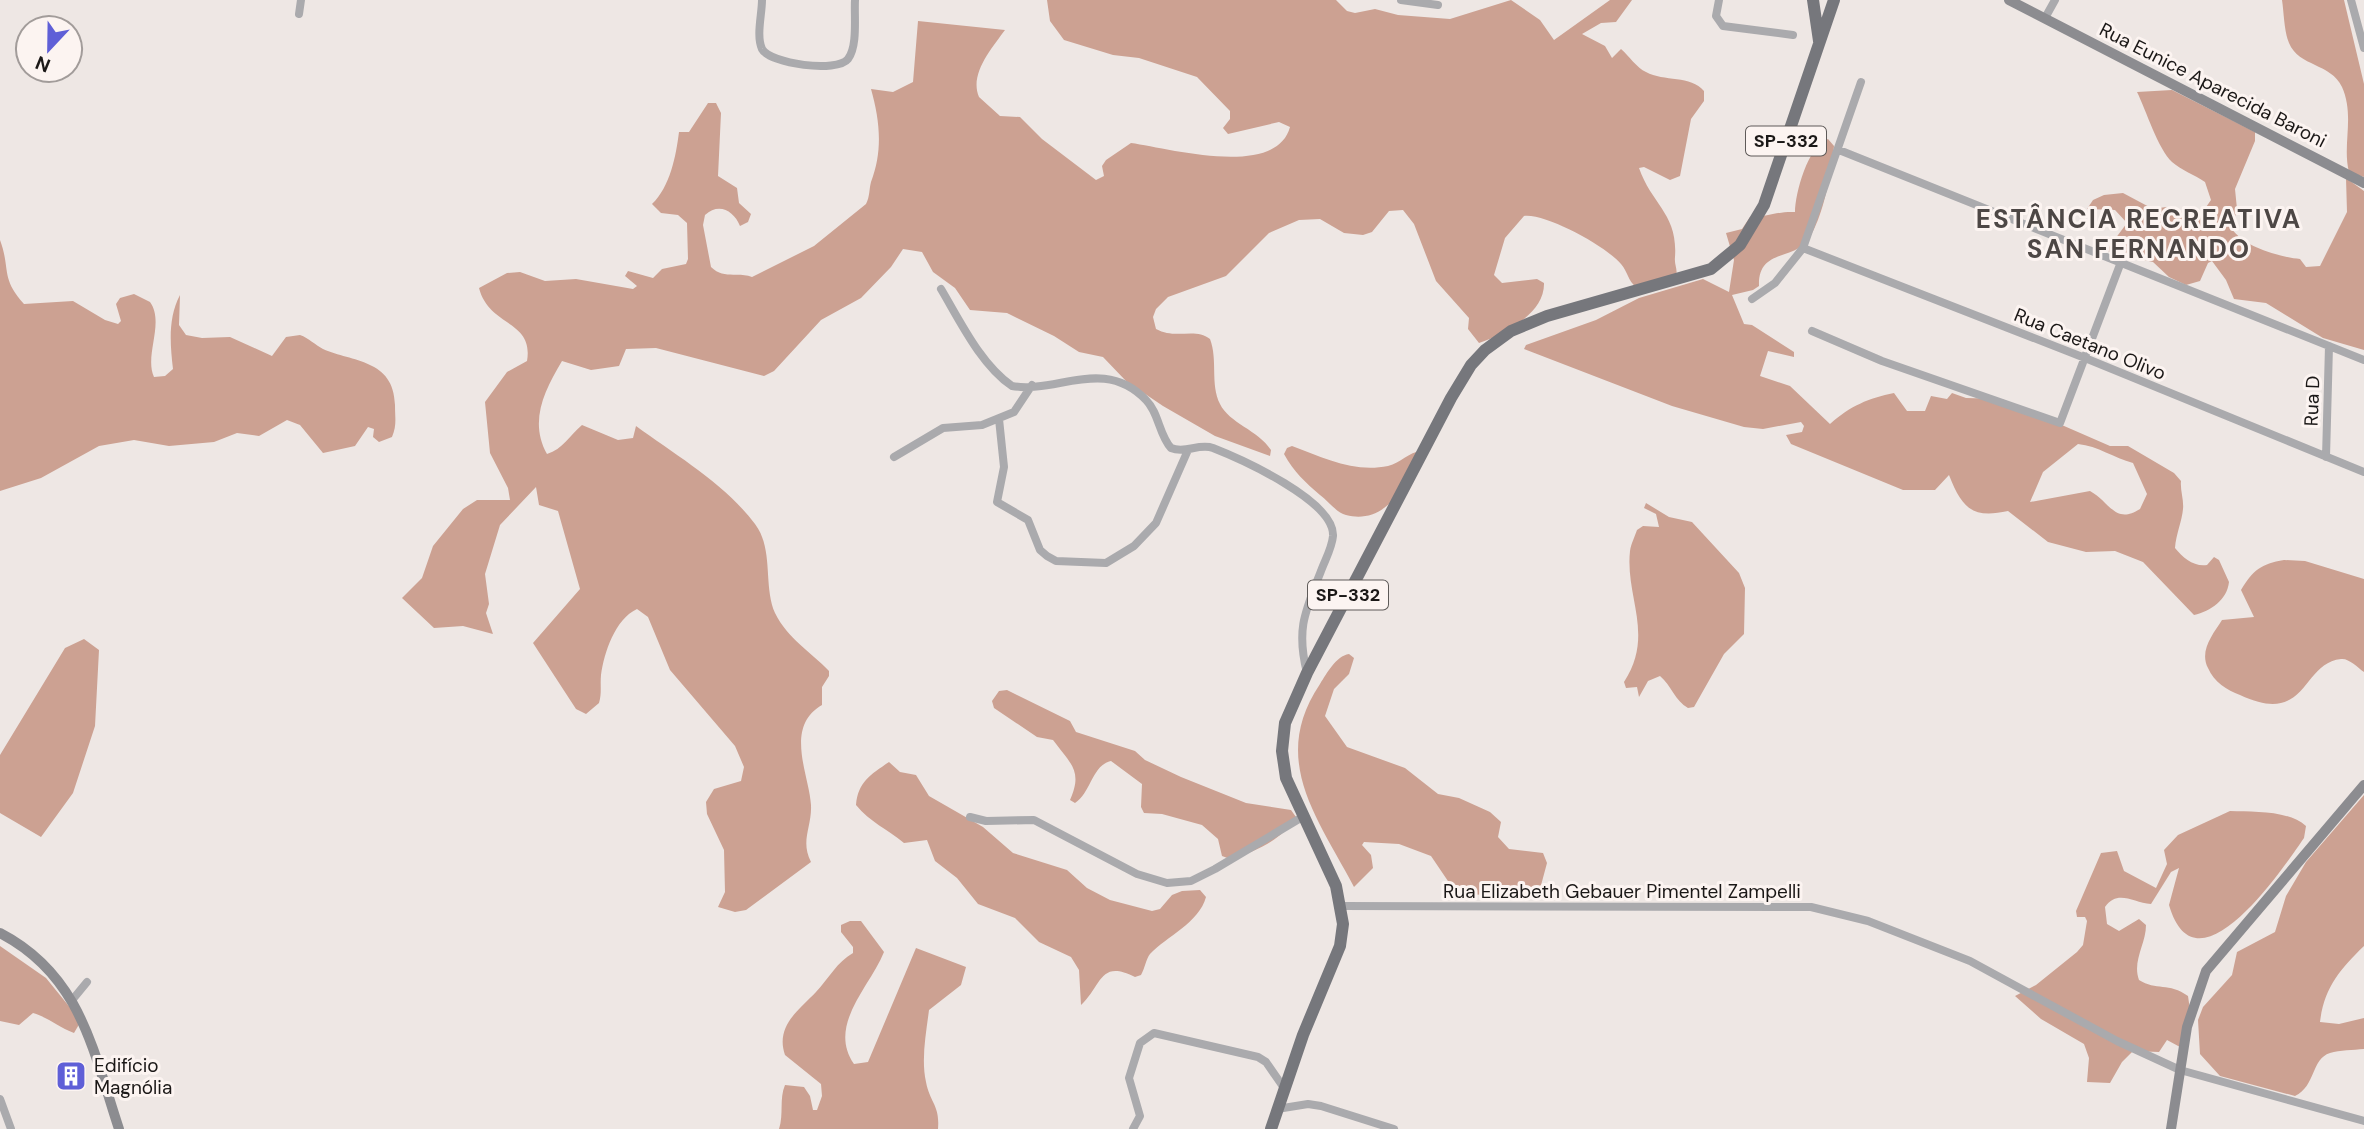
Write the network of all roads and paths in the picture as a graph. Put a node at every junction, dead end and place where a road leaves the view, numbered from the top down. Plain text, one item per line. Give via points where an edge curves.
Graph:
1 (301, 0) edge
2 (762, 0) edge
3 (855, 0) edge
4 (1404, 0) edge
5 (1718, 0) edge
6 (1813, 0) edge
7 (1834, 0) edge
8 (2009, 0) edge
9 (2055, 0) edge
10 (2351, 0) edge
11 (1438, 5) dead end
12 (299, 14) dead end
13 (2045, 18) junction
14 (1793, 35) dead end
15 (1819, 46) junction
16 (2364, 48) edge
17 (1861, 82) dead end
18 (1839, 150) junction
19 (2364, 183) edge
20 (1803, 248) junction
21 (2122, 262) junction
22 (941, 289) dead end
23 (1752, 299) dead end
24 (1812, 331) dead end
25 (2329, 346) junction
26 (2085, 358) junction
27 (2364, 360) edge
28 (1032, 386) junction
29 (999, 419) junction
30 (1188, 450) junction
31 (894, 457) dead end
32 (2326, 457) junction
33 (2364, 472) edge
34 (1307, 673) junction
35 (2364, 785) edge
36 (1304, 816) junction
37 (970, 817) dead end
38 (1342, 906) junction
39 (0, 933) edge
40 (87, 982) dead end
41 (73, 999) junction
42 (2180, 1070) junction
43 (1284, 1088) junction
44 (0, 1099) edge
45 (1277, 1109) junction
46 (2364, 1121) edge
47 (11, 1129) edge
48 (119, 1129) edge
49 (1133, 1129) edge
50 (1271, 1129) edge
51 (1394, 1129) edge
52 (2171, 1129) edge

1 - 12 street
2 - 3 street via 760,43 766,54 832,68 852,51
4 - 11 street
5 - 14 street via 1716,16 1723,26
6 - 15 main road, SP-332
7 - 15 main road, SP-332
8 - 13 main road, Rua Eunice Aparecida Baroni
9 - 13 street
10 - 16 street
13 - 19 main road, Rua Eunice Aparecida Baroni
15 - 34 main road, SP-332 via 1764,205 1748,234 1726,258 1711,269 1524,325 1499,339 1471,365
17 - 18 street
18 - 20 street
18 - 21 street
20 - 23 street via 1775,283
20 - 26 street, Rua Caetano Olivo
21 - 25 street
21 - 26 street
22 - 28 street via 1003,380 1012,386
24 - 26 street via 1882,361 2060,423
25 - 27 street
25 - 32 street, Rua D
26 - 32 street, Rua Caetano Olivo
28 - 29 street via 1014,412
28 - 30 street via 1067,379 1104,379 1124,385 1149,404 1168,444 1175,450
29 - 30 street via 1004,467 997,502 1028,520 1040,551 1056,561 1106,563 1134,546 1162,513
29 - 31 street via 943,428
30 - 34 street via 1211,448 1268,474 1327,516 1331,542 1301,627
32 - 33 street, Rua Caetano Olivo
34 - 36 main road, SP-332 via 1285,723 1282,751 1286,778
35 - 42 main road via 2206,971
36 - 37 street via 1215,870 1191,881 1167,883 1137,874 1034,820
36 - 38 main road, SP-332
38 - 42 street, Rua Elizabeth Gebauer Pimentel Zampelli via 1811,907 1868,921 1970,961
38 - 43 main road, SP-332 via 1340,946
39 - 41 main road via 50,970
40 - 41 street
41 - 48 main road
42 - 46 street, Rua Elizabeth Gebauer Pimentel Zampelli
42 - 52 main road
43 - 45 main road, SP-332
43 - 49 street via 1258,1057 1154,1033 1140,1043 1129,1078 1140,1116
44 - 47 street
45 - 50 main road, SP-332
45 - 51 street via 1321,1106

